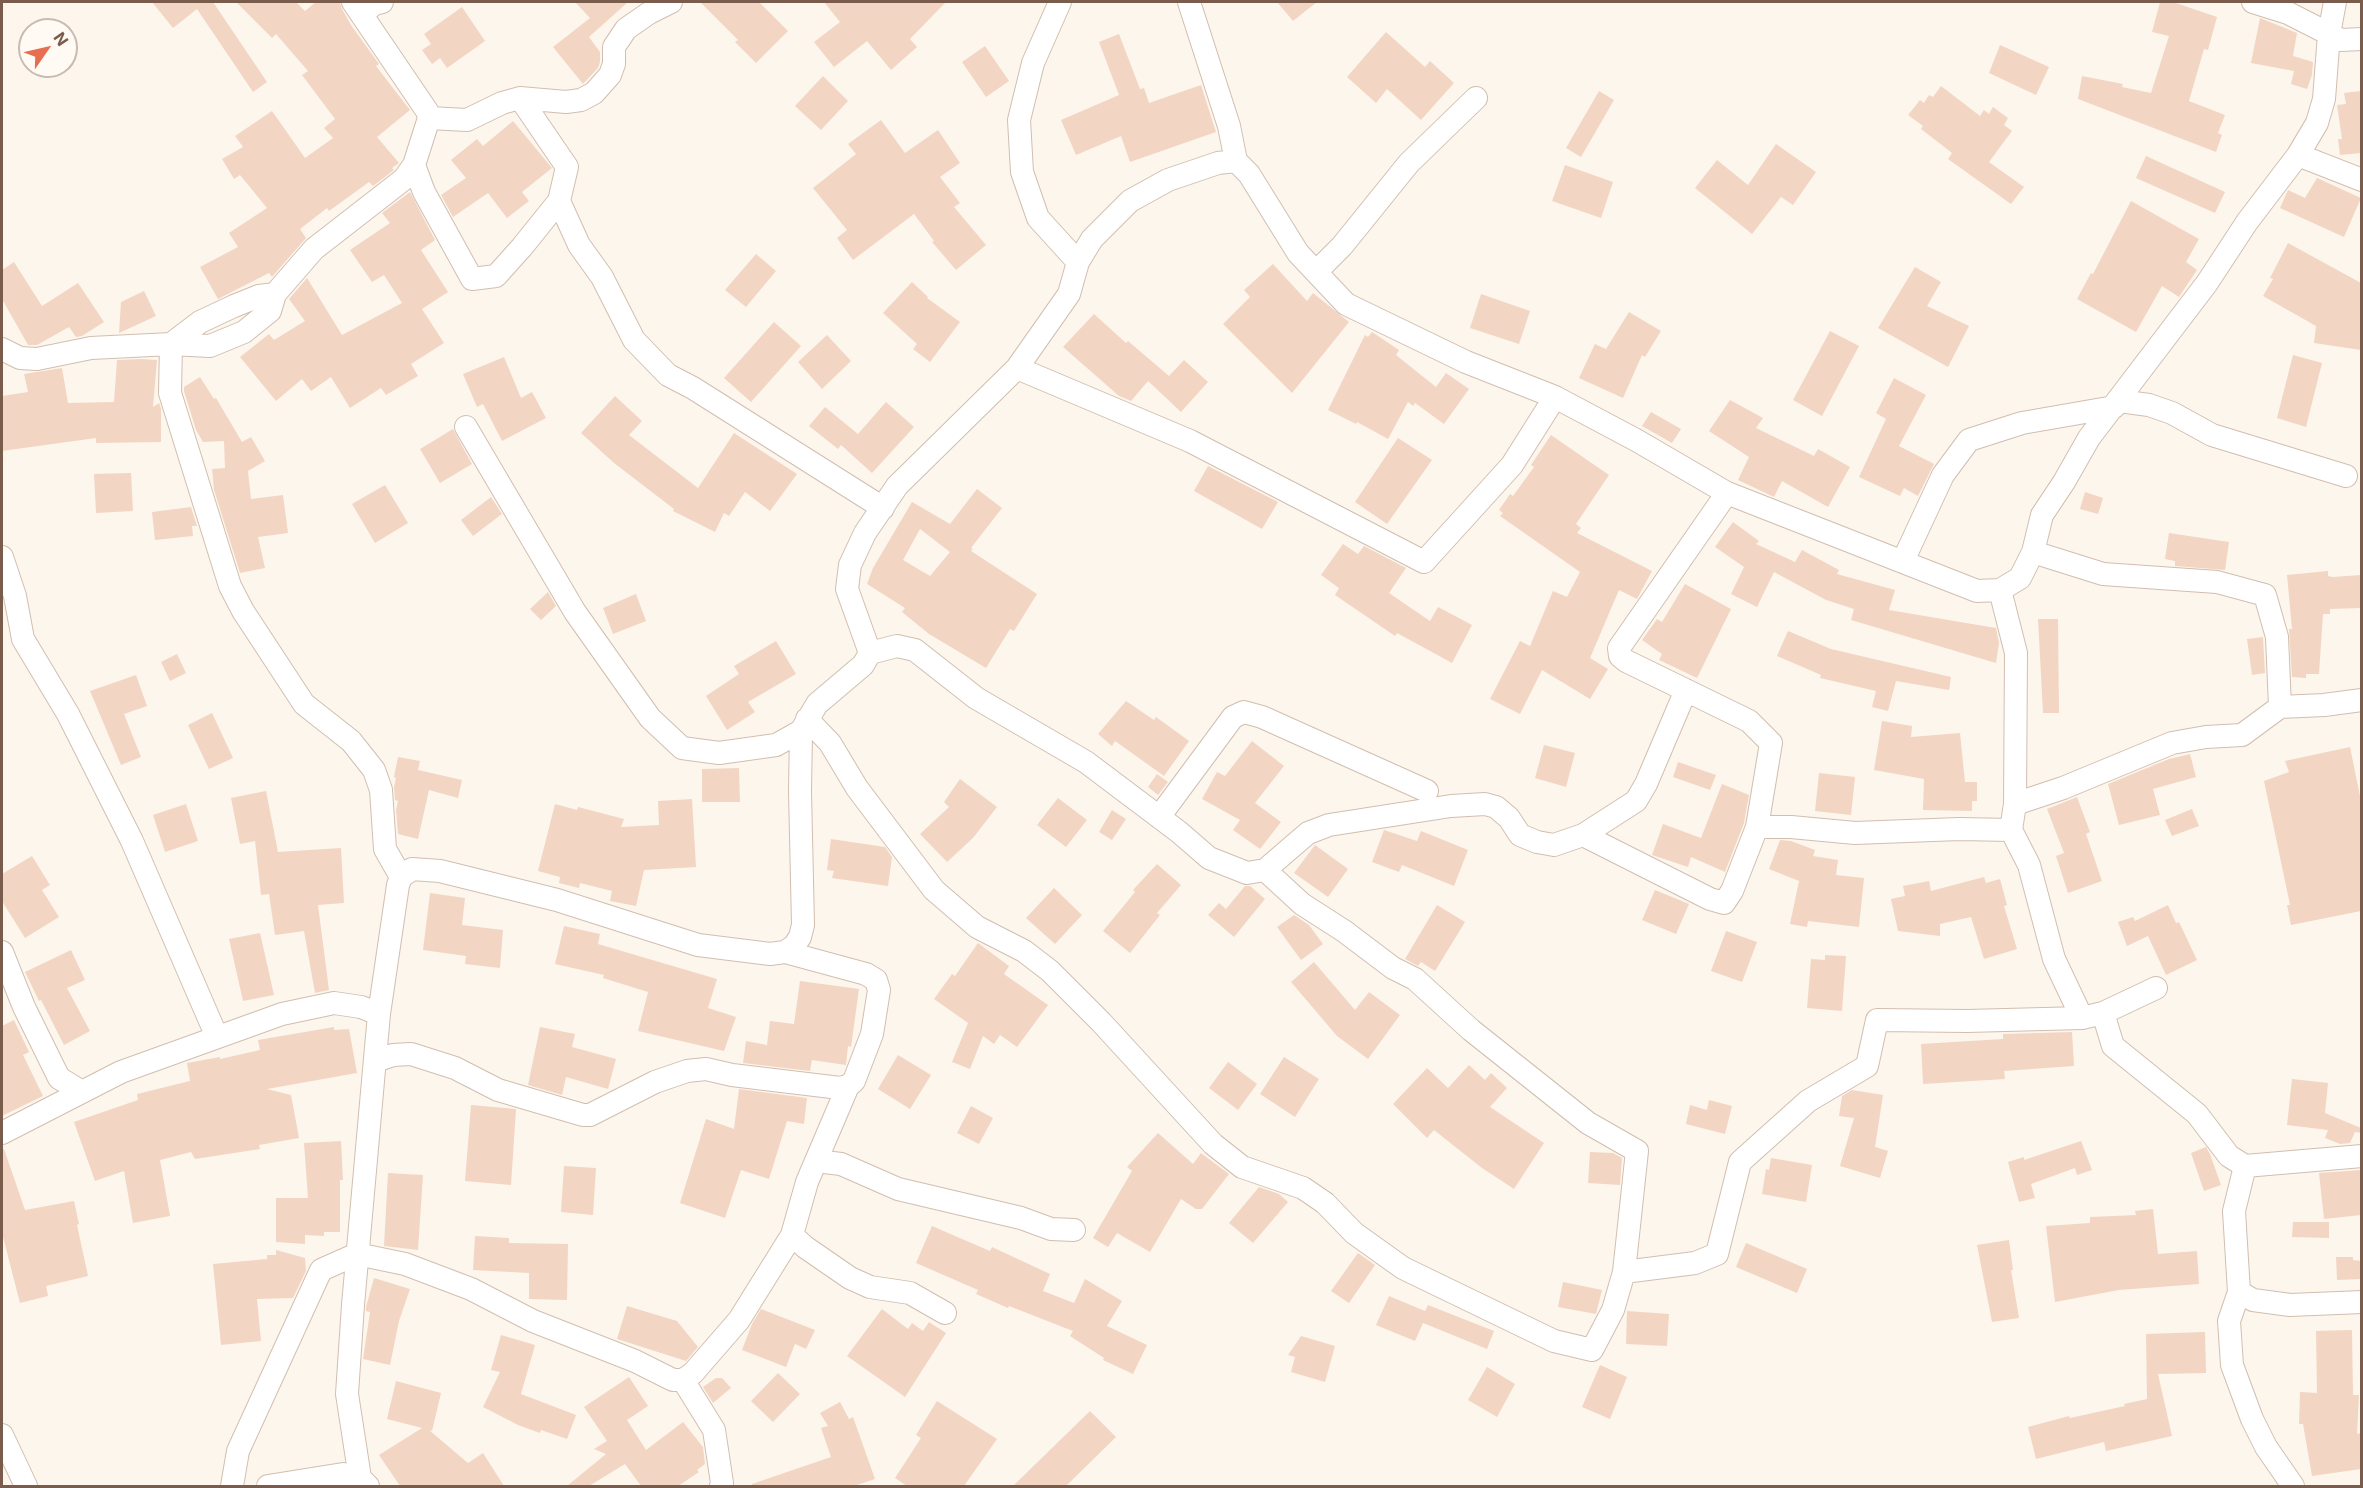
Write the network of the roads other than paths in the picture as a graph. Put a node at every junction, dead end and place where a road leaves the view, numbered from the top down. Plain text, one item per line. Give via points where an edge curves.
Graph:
1 (382, 2) edge
2 (671, 2) edge
3 (1060, 2) edge
4 (1189, 2) edge
5 (2253, 2) edge
6 (2335, 2) edge
7 (357, 8) edge
8 (2329, 34) junction
9 (2361, 39) edge
10 (520, 98) junction
11 (1476, 98) dead end
12 (429, 118) junction
13 (2298, 154) junction
14 (1236, 161) junction
15 (414, 165) junction
16 (2361, 180) edge
17 (559, 201) junction
18 (1078, 262) junction
19 (1316, 272) junction
20 (171, 344) junction
21 (2, 351) edge
22 (1017, 368) junction
23 (1555, 397) junction
24 (2116, 404) junction
25 (466, 427) dead end
26 (2346, 476) dead end
27 (1727, 494) junction
28 (883, 508) junction
29 (2033, 552) junction
30 (2, 557) edge
31 (1903, 561) junction
32 (2000, 590) junction
33 (870, 653) junction
34 (1686, 690) junction
35 (2361, 700) edge
36 (2280, 707) junction
37 (804, 725) junction
38 (1427, 791) dead end
39 (2015, 804) junction
40 (1159, 817) junction
41 (1757, 827) junction
42 (2011, 830) junction
43 (1583, 835) junction
44 (1265, 870) junction
45 (401, 877) junction
46 (2, 952) edge
47 (785, 952) junction
48 (2156, 987) dead end
49 (379, 1014) junction
50 (2092, 1015) junction
51 (218, 1037) junction
52 (375, 1061) junction
53 (848, 1086) junction
54 (82, 1092) junction
55 (2, 1133) edge
56 (2361, 1156) edge
57 (816, 1161) junction
58 (2245, 1166) junction
59 (1074, 1230) dead end
60 (792, 1235) junction
61 (357, 1254) junction
62 (1624, 1272) junction
63 (2239, 1292) junction
64 (2361, 1302) edge
65 (945, 1313) dead end
66 (683, 1380) junction
67 (2, 1436) edge
68 (364, 1482) edge
69 (26, 1486) edge
70 (232, 1486) edge
71 (268, 1486) edge
72 (721, 1486) edge
73 (2293, 1486) edge

1 - 7 street
2 - 10 street via 626,29 614,47 610,75 594,93 566,102
3 - 18 street via 1034,63 1019,120 1022,172 1038,218
4 - 14 street via 1229,126
5 - 8 street via 2288,13
6 - 8 street
7 - 12 street
8 - 9 street via 2341,40
8 - 13 street via 2324,99 2317,123
10 - 12 street via 466,120
10 - 17 street via 567,167
11 - 19 street via 1409,163
12 - 15 street
13 - 16 street
13 - 24 street
14 - 18 street via 1168,180 1130,201 1092,240
14 - 19 street via 1249,174 1298,253
15 - 17 street via 424,192 472,279 496,276
15 - 20 street via 404,178 314,249 275,294 270,311 244,332 210,346
17 - 28 street via 579,245 602,277 634,340 668,375
18 - 22 street via 1069,294
19 - 23 street via 1346,304 1466,362
20 - 21 street via 91,348 37,359
20 - 45 street via 170,393 230,586 304,704 351,741 374,771 381,790 385,849
22 - 23 street via 1190,441 1424,562 1512,465
22 - 28 street via 897,486
23 - 27 street
24 - 26 street via 2149,405 2212,435
24 - 29 street via 2089,438 2042,515
24 - 31 street via 2022,423 1970,440 1943,475
25 - 37 street via 575,612 650,718 682,748 719,753 776,745
27 - 31 street
27 - 34 street via 1619,648 1626,661
28 - 33 street via 849,565 847,589
29 - 32 street via 2019,578
29 - 36 street via 2103,574 2217,582 2265,595 2277,637
30 - 51 street via 23,639 68,714 132,841
31 - 32 street via 1977,591
32 - 39 street via 2016,654
33 - 37 street via 863,665 817,704
33 - 40 street via 897,646 915,650 976,698 1086,762
34 - 41 street via 1749,721 1770,742
34 - 43 street via 1636,801
35 - 36 street
36 - 39 street via 2242,735 2172,743
37 - 47 street via 800,791 802,925 800,937
37 - 62 street via 830,743 857,788 934,890 977,927 1024,951 1050,971 1213,1144 1242,1167 1303,1188 1403,1269 1554,1341 1592,1350 1614,1310
38 - 40 street via 1244,712 1233,717
39 - 42 street
40 - 44 street via 1209,858 1247,873
41 - 42 street via 1855,833
41 - 43 street via 1724,903
42 - 50 street via 2029,865 2054,959
43 - 44 street via 1554,845 1537,842 1520,835 1496,807 1451,806 1329,825 1308,832
44 - 62 street via 1302,904 1393,968 1416,979 1471,1030 1588,1123 1637,1151
45 - 47 street via 412,869 440,871 557,900 698,945 770,954
45 - 49 street
46 - 54 street via 59,1078
47 - 53 street via 876,980 879,990 872,1034 854,1081
48 - 50 street
49 - 51 street via 334,1003 282,1014
49 - 52 street
50 - 58 street via 2113,1046 2197,1114 2229,1156
50 - 62 street via 1967,1021 1876,1020 1867,1066 1808,1101 1740,1161 1717,1254 1695,1263
51 - 54 street via 122,1072
52 - 53 street via 411,1054 455,1068 498,1089 583,1115 687,1071
52 - 61 street
53 - 57 street
54 - 55 street
56 - 58 street
57 - 59 street via 841,1164 897,1189 1021,1218 1051,1229
57 - 60 street
58 - 63 street via 2234,1211
60 - 65 street via 850,1278 870,1287 910,1293
60 - 66 street via 739,1320
61 - 66 street via 405,1264 471,1289 533,1321 673,1380
61 - 68 street via 347,1394
61 - 70 street via 321,1270 237,1451
63 - 64 street via 2253,1300 2290,1305
63 - 73 street via 2229,1321 2232,1365 2266,1447
66 - 72 street via 714,1430
67 - 69 street
68 - 71 street via 343,1474

